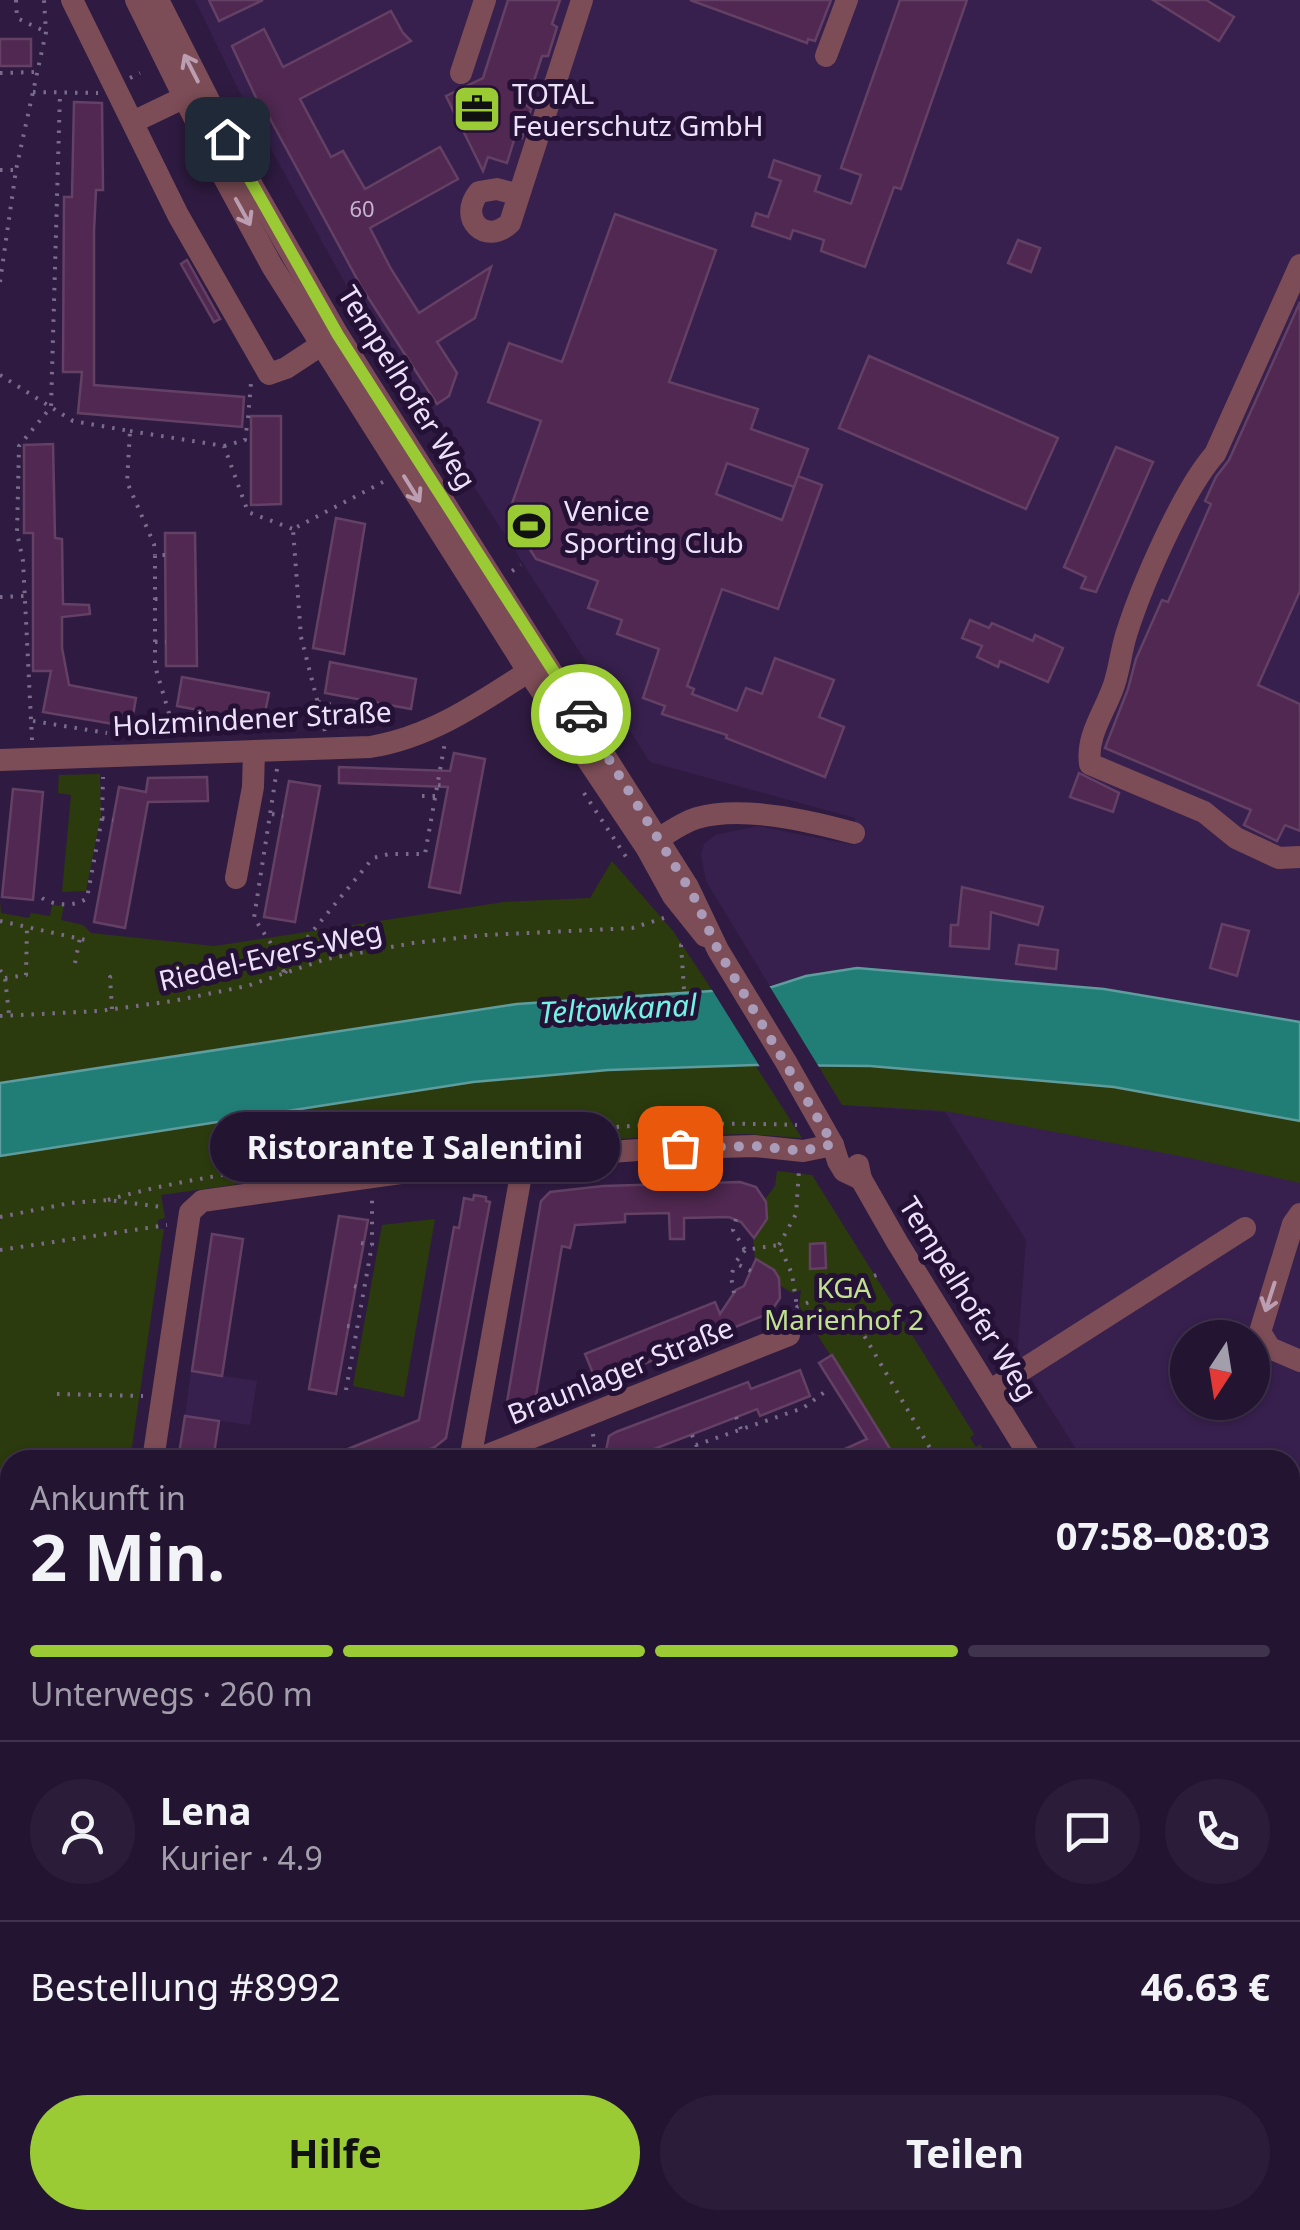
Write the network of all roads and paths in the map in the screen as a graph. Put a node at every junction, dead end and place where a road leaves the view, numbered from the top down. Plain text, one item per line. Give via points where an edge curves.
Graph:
1 (16, 0) edge
2 (44, 0) edge
3 (72, 0) edge
4 (136, 0) edge
5 (158, 0) edge
6 (485, 0) edge
7 (582, 0) edge
8 (847, 0) edge
9 (46, 32) junction
10 (826, 56) dead end
11 (0, 72) edge
12 (36, 72) junction
13 (140, 72) dead end
14 (461, 73) dead end
15 (115, 86) junction
16 (33, 92) junction
17 (60, 93) junction
18 (183, 98) junction
19 (133, 122) junction
20 (230, 167) junction
21 (0, 170) edge
22 (16, 170) junction
23 (519, 195) dead end
24 (1300, 265) edge
25 (2, 267) edge
26 (0, 282) edge
27 (321, 345) junction
28 (269, 374) junction
29 (0, 375) edge
30 (52, 407) junction
31 (130, 431) junction
32 (224, 446) junction
33 (384, 482) dead end
34 (293, 529) junction
35 (155, 555) junction
36 (165, 555) dead end
37 (520, 565) dead end
38 (512, 570) dead end
39 (0, 596) edge
40 (24, 596) junction
41 (155, 599) junction
42 (166, 599) dead end
43 (156, 642) junction
44 (166, 642) dead end
45 (537, 666) junction
46 (344, 697) dead end
47 (318, 702) junction
48 (388, 704) dead end
49 (342, 707) junction
50 (198, 710) dead end
51 (171, 716) junction
52 (386, 716) junction
53 (241, 718) dead end
54 (196, 721) junction
55 (31, 722) junction
56 (109, 724) dead end
57 (406, 727) dead end
58 (239, 728) junction
59 (326, 736) dead end
60 (446, 738) dead end
61 (178, 741) dead end
62 (246, 745) junction
63 (32, 746) dead end
64 (0, 760) edge
65 (277, 764) dead end
66 (103, 771) dead end
67 (438, 784) junction
68 (448, 786) dead end
69 (422, 796) dead end
70 (436, 796) junction
71 (272, 814) junction
72 (283, 816) dead end
73 (102, 818) junction
74 (113, 820) dead end
75 (854, 833) dead end
76 (652, 843) junction
77 (426, 851) junction
78 (435, 853) dead end
79 (1300, 857) edge
80 (236, 878) dead end
81 (260, 880) junction
82 (271, 882) dead end
83 (89, 886) junction
84 (100, 888) dead end
85 (42, 898) dead end
86 (82, 902) junction
87 (80, 914) dead end
88 (666, 916) dead end
89 (0, 922) edge
90 (27, 927) junction
91 (80, 938) junction
92 (90, 940) dead end
93 (686, 942) dead end
94 (75, 963) dead end
95 (0, 970) edge
96 (285, 974) junction
97 (114, 975) dead end
98 (5, 978) junction
99 (684, 989) dead end
100 (112, 1010) junction
101 (9, 1014) junction
102 (0, 1016) edge
103 (833, 1144) junction
104 (524, 1158) junction
105 (799, 1170) dead end
106 (372, 1199) dead end
107 (162, 1207) dead end
108 (1300, 1214) edge
109 (0, 1217) edge
110 (736, 1219) dead end
111 (167, 1226) dead end
112 (1245, 1228) dead end
113 (361, 1243) dead end
114 (372, 1245) junction
115 (779, 1245) junction
116 (0, 1250) edge
117 (744, 1250) junction
118 (736, 1262) junction
119 (751, 1271) dead end
120 (879, 1274) dead end
121 (354, 1286) dead end
122 (364, 1288) junction
123 (838, 1291) junction
124 (734, 1293) dead end
125 (797, 1307) junction
126 (346, 1326) dead end
127 (357, 1328) junction
128 (789, 1335) joint
129 (1300, 1361) edge
130 (343, 1362) dead end
131 (350, 1364) junction
132 (346, 1390) dead end
133 (991, 1390) junction
134 (826, 1391) dead end
135 (57, 1394) dead end
136 (143, 1396) dead end
137 (786, 1406) dead end
138 (789, 1413) junction
139 (585, 1416) junction
140 (736, 1417) dead end
141 (741, 1429) junction
142 (692, 1434) dead end
143 (154, 1450) edge
144 (474, 1450) edge
145 (498, 1450) edge
146 (596, 1450) edge
147 (930, 1450) edge
148 (1029, 1450) edge

1 - 9 path via 17,18
2 - 9 path
3 - 15 street
4 - 18 street, Tempelhofer Weg
20 -> 5 street, Tempelhofer Weg
6 - 14 street
7 - 23 street
8 - 10 street
9 - 12 path
11 - 12 path
12 - 16 path
13 - 15 path
15 - 17 path via 101,93
15 - 19 street
16 - 17 path
16 - 22 path
17 - 30 path
18 - 19 street
18 - 20 street, Tempelhofer Weg
19 - 28 street
20 -> 27 street, Tempelhofer Weg
20 - 45 street, Tempelhofer Weg
21 - 22 path
22 - 25 path
24 - 79 street via 1215,454 1158,556 1088,745 1090,764 1204,812 1236,838 1279,858
25 - 26 path
27 - 28 street, Tempelhofer Weg
27 -> 45 street, Tempelhofer Weg
28 - 32 path via 252,379 245,440
29 - 30 path
30 - 31 path via 73,421
30 - 40 path via 18,446
31 - 32 path
31 - 35 path via 127,482
32 - 34 path via 248,512
33 - 34 path
34 - 47 path via 302,637
35 - 36 path
35 - 41 path
37 - 38 path
39 - 40 path
40 - 55 path
41 - 42 path
41 - 43 path
43 - 44 path
43 - 51 path via 155,666
45 - 62 street, Holzmindener Straße via 415,737 370,746
45 - 76 street, Tempelhofer Weg
46 - 49 path
47 - 49 path
47 - 59 path
48 - 52 path
49 - 52 path
50 - 54 path
51 - 54 path
51 - 61 path
52 - 57 path
53 - 58 path
54 - 58 path
55 - 56 path via 107,733
55 - 63 path
58 - 62 path
60 - 67 path
62 - 64 street, Holzmindener Straße
62 - 80 street via 253,787
65 - 71 path
66 - 73 path
67 - 68 path
67 - 70 path
69 - 70 path
70 - 77 path
71 - 72 path
71 - 81 path
73 - 74 path
73 - 83 path
75 - 76 street via 781,818 715,815
76 - 103 street, Tempelhofer Weg via 698,904 718,950
77 - 78 path
77 - 96 path via 373,858
81 - 82 path
81 - 96 path via 254,918
83 - 84 path
83 - 86 path
85 - 86 path
86 - 87 path
88 - 96 path, Riedel-Evers-Weg via 632,928 413,943
89 - 90 path
90 - 91 path
90 - 98 path via 26,975
91 - 92 path
91 - 94 path
93 - 99 path
95 - 98 path
96 - 100 path, Riedel-Evers-Weg
97 - 100 path
98 - 101 path
100 - 101 path, Riedel-Evers-Weg
101 - 102 path, Riedel-Evers-Weg
103 - 104 street
103 - 133 street, Tempelhofer Weg via 851,1153
104 - 143 street via 202,1201 190,1212
104 - 144 street
105 - 115 path via 796,1214
106 - 114 path
107 - 109 path via 108,1200
108 -> 129 street via 1260,1332 1276,1352
110 - 117 path via 733,1230
111 - 116 path
112 - 133 street
113 - 114 path
114 - 122 path
115 - 117 path
115 - 125 path
117 - 118 path
118 - 119 path
118 - 124 path
120 - 123 path
121 - 122 path
122 - 127 path
123 - 125 path
123 - 147 path
125 - 128 path
126 - 127 path
127 - 131 path
128 - 139 street, Braunlager Straße
130 - 131 path
131 - 132 path
133 - 148 street, Tempelhofer Weg
134 - 138 path
135 - 136 path
137 - 138 path
138 - 141 path
139 - 145 street, Braunlager Straße
139 - 146 path
140 - 141 path
141 - 142 path via 696,1445

